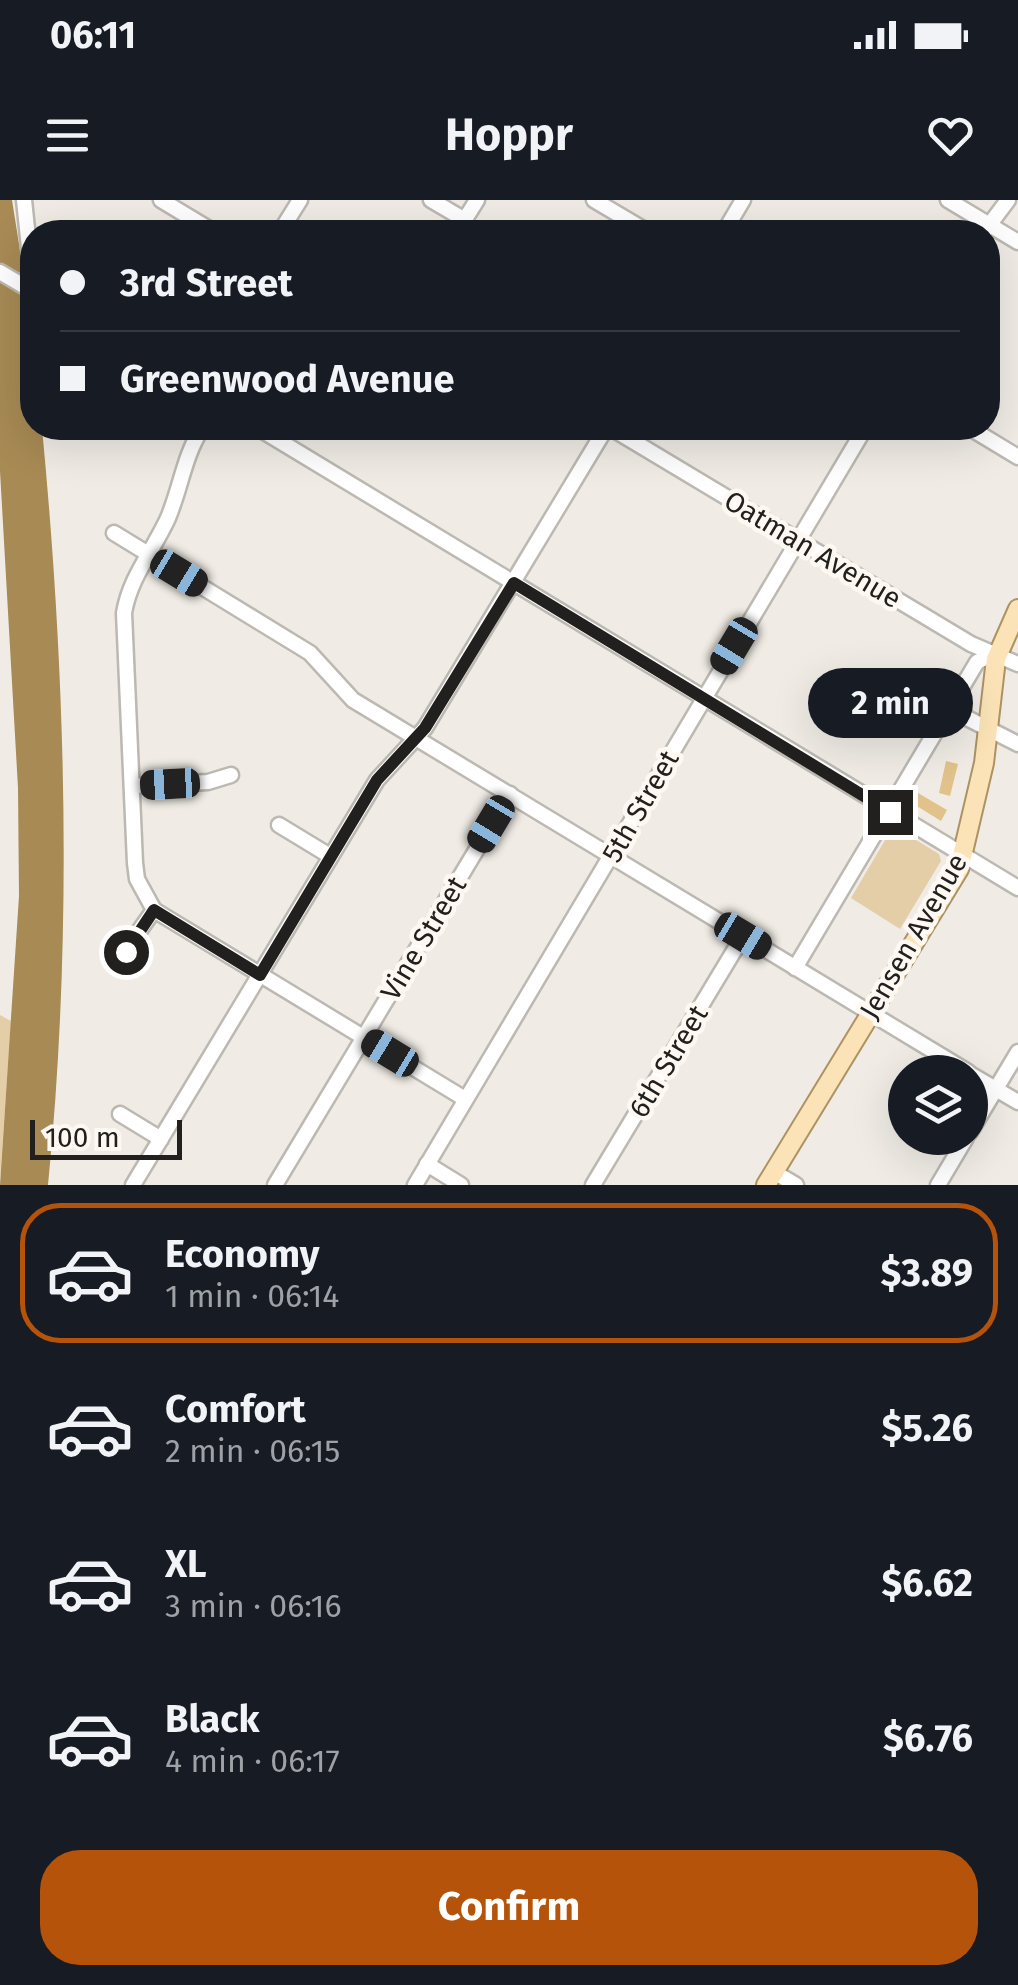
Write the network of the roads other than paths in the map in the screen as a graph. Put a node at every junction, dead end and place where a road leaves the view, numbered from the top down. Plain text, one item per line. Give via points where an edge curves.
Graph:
1 (161, 200) edge
2 (431, 200) edge
3 (594, 200) edge
4 (948, 200) edge
5 (1008, 200) edge
6 (194, 220) edge
7 (454, 220) edge
8 (628, 220) edge
9 (974, 220) edge
10 (993, 220) edge
11 (197, 440) edge
12 (278, 440) edge
13 (601, 440) edge
14 (628, 440) edge
15 (858, 440) edge
16 (990, 440) edge
17 (1018, 457) edge
18 (114, 532) dead end
19 (797, 540) junction
20 (148, 554) junction
21 (514, 583) junction
22 (1018, 608) edge
23 (998, 652) junction
24 (1018, 664) edge
25 (703, 697) junction
26 (988, 726) junction
27 (941, 727) junction
28 (417, 738) junction
29 (1018, 744) edge
30 (231, 775) dead end
31 (132, 786) junction
32 (510, 794) junction
33 (890, 812) junction
34 (278, 824) dead end
35 (963, 855) junction
36 (330, 856) junction
37 (611, 856) junction
38 (1018, 888) edge
39 (154, 910) junction
40 (743, 936) junction
41 (795, 968) junction
42 (120, 969) dead end
43 (260, 975) junction
44 (869, 1013) junction
45 (363, 1037) junction
46 (1018, 1052) edge
47 (939, 1055) edge
48 (988, 1084) edge
49 (996, 1089) junction
50 (466, 1100) junction
51 (988, 1102) edge
52 (1018, 1102) edge
53 (120, 1114) dead end
54 (161, 1139) junction
55 (956, 1155) edge
56 (427, 1164) junction
57 (770, 1178) edge
58 (133, 1185) edge
59 (275, 1185) edge
60 (415, 1185) edge
61 (462, 1185) edge
62 (593, 1185) edge
63 (796, 1185) edge
64 (938, 1185) edge

1 - 6 street
2 - 7 street
3 - 8 street
4 - 9 street
5 - 10 street
11 - 20 street
12 - 21 street
13 - 21 street
14 - 19 street, Oatman Avenue
15 - 19 street, 5th Street
16 - 17 street
18 - 20 street
19 - 23 street, Oatman Avenue via 971,644
19 - 25 street, 5th Street
20 - 28 street via 300,646 344,694
20 - 31 street via 124,612
21 - 25 street
21 - 28 street
22 - 23 main road, Jensen Avenue
23 - 24 street, Oatman Avenue
23 - 26 main road, Jensen Avenue
23 - 27 street via 977,662
25 - 33 street
25 - 37 street, 5th Street
26 - 27 street via 963,716
26 - 29 street
26 - 35 main road, Jensen Avenue
27 - 33 street
28 - 32 street
28 - 36 street via 390,762
30 - 31 street
31 - 39 street via 137,878
32 - 37 street
32 - 45 street, Vine Street
33 - 35 street
33 - 41 street
34 - 36 street
35 - 38 street
35 - 44 main road, Jensen Avenue
36 - 43 street
37 - 40 street
37 - 50 street, 5th Street
39 - 42 street
39 - 43 street
40 - 41 street
40 - 62 street, 6th Street
41 - 44 street
43 - 45 street
43 - 54 street
44 - 47 street
44 - 57 main road, Jensen Avenue
45 - 50 street
45 - 59 street, Vine Street
46 - 49 street
48 - 49 street
49 - 51 street
49 - 52 street
50 - 56 street, 5th Street
53 - 54 street
54 - 58 street
55 - 64 street
56 - 60 street, 5th Street
56 - 61 street
57 - 63 street

